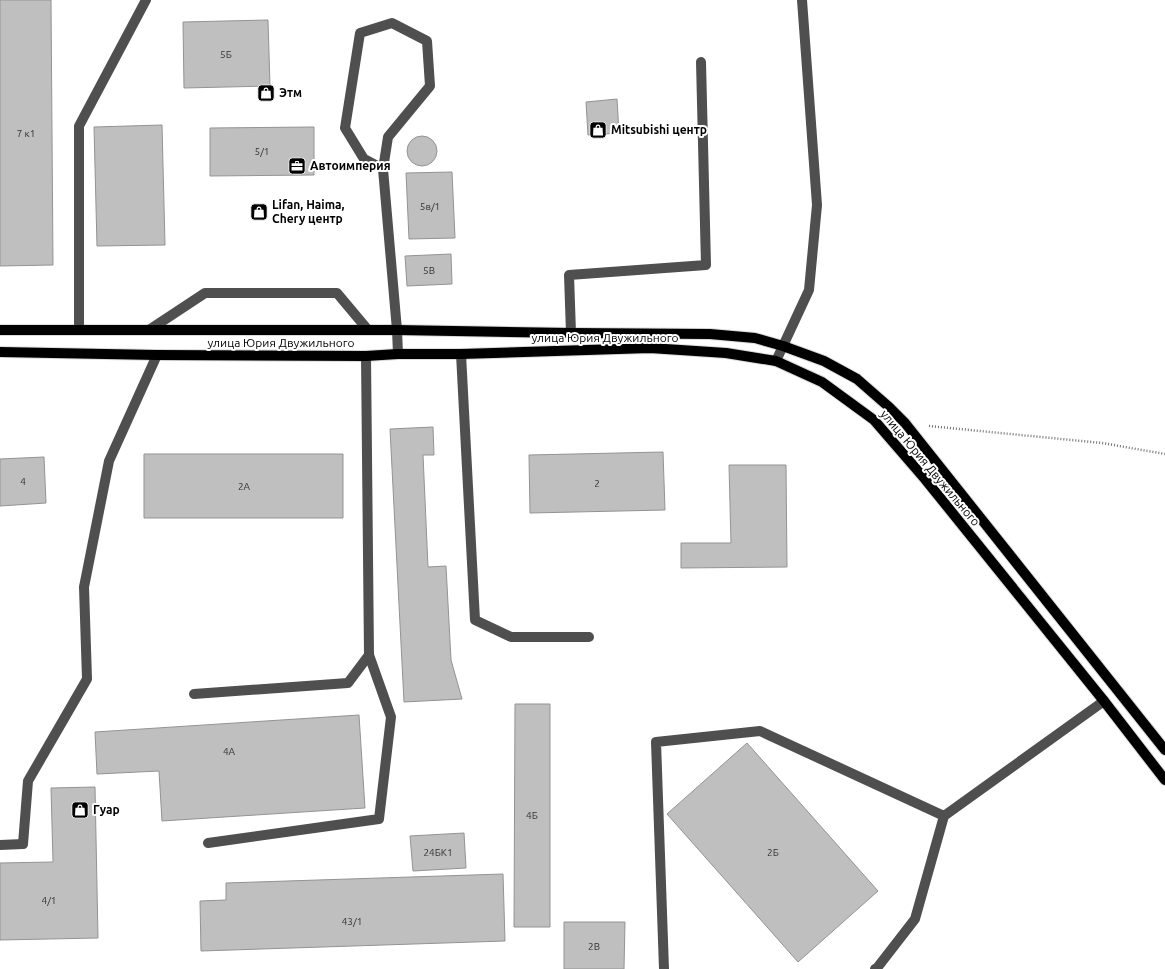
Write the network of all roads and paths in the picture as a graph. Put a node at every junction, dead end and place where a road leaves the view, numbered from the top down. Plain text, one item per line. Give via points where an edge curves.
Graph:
1 (146, 0) edge
2 (802, 0) edge
3 (701, 62) dead end
4 (383, 169) junction
5 (0, 330) edge
6 (79, 330) junction
7 (149, 330) junction
8 (368, 330) junction
9 (398, 330) junction
10 (571, 333) junction
11 (783, 346) junction
12 (0, 352) edge
13 (398, 354) junction
14 (461, 354) junction
15 (157, 355) junction
16 (366, 356) junction
17 (776, 361) junction
18 (905, 423) junction
19 (1165, 454) edge
20 (589, 637) dead end
21 (369, 655) junction
22 (194, 694) dead end
23 (1104, 701) junction
24 (1165, 750) edge
25 (1165, 780) edge
26 (944, 816) junction
27 (208, 843) dead end
28 (0, 845) edge
29 (664, 969) edge
30 (875, 969) edge

1 - 6 lane via 79,126
2 - 11 lane via 817,205 809,290
3 - 10 lane via 706,265 569,275
4 - 4 lane via 364,159 345,128 360,33 392,23 427,41 430,86 388,137
4 - 9 lane
5 - 6 main road, улица Юрия Двужильного
6 - 7 main road, улица Юрия Двужильного
7 - 8 main road, улица Юрия Двужильного
7 - 8 lane via 205,293 337,293
8 - 9 main road, улица Юрия Двужильного
9 - 10 main road, улица Юрия Двужильного
9 - 13 lane
10 - 11 main road, улица Юрия Двужильного via 710,334 755,338
11 - 17 lane
11 - 18 main road, улица Юрия Двужильного via 824,361 857,379
12 - 15 main road, улица Юрия Двужильного
13 - 14 main road, улица Юрия Двужильного
13 - 16 main road, улица Юрия Двужильного
14 - 17 main road, улица Юрия Двужильного via 650,348 726,353
14 - 20 lane via 475,620 511,637
15 - 16 main road, улица Юрия Двужильного
15 - 28 lane via 109,461 84,587 87,679 28,781 23,844
16 - 21 lane
17 - 23 main road, улица Юрия Двужильного via 822,382 874,420 925,479
18 - 19 path via 1102,443
18 - 24 main road, улица Юрия Двужильного
21 - 22 lane via 348,683
21 - 27 lane via 391,717 379,819
23 - 25 main road, улица Юрия Двужильного
23 - 26 lane
26 - 29 lane via 760,731 656,742
26 - 30 lane via 916,918

